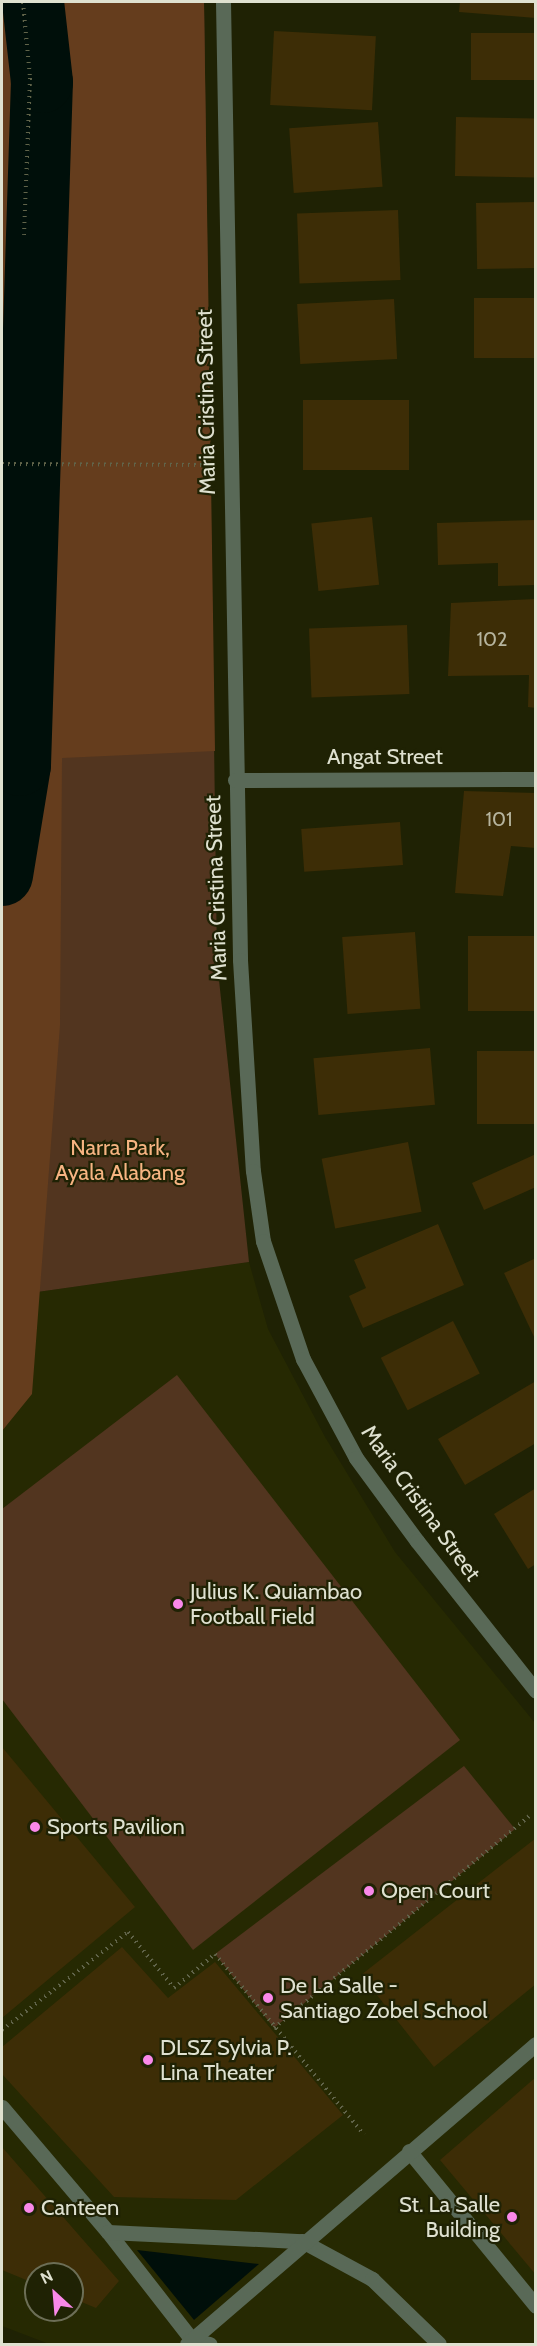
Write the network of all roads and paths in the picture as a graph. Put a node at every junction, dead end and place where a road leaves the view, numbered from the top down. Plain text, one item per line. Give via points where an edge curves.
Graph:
1 (23, 2) edge
2 (223, 2) edge
3 (24, 235) dead end
4 (2, 464) edge
5 (230, 465) junction
6 (536, 779) edge
7 (235, 780) junction
8 (536, 1691) edge
9 (531, 1815) dead end
10 (274, 2028) junction
11 (2, 2030) edge
12 (536, 2044) edge
13 (2, 2107) edge
14 (364, 2135) dead end
15 (409, 2151) junction
16 (108, 2232) junction
17 (302, 2241) junction
18 (536, 2306) edge
19 (189, 2342) edge
20 (210, 2344) edge
21 (439, 2344) edge

1 - 3 path via 30,78
2 - 5 street, Maria Cristina Street
4 - 5 path
5 - 7 street, Maria Cristina Street
6 - 7 street, Angat Street
7 - 8 street, Maria Cristina Street via 240,960 253,1171 274,1278 303,1359 356,1458
9 - 10 path
10 - 11 path via 215,1954 174,1988 128,1932
10 - 14 path
12 - 15 street
13 - 16 street
15 - 17 street
15 - 18 street
16 - 17 street
16 - 19 street
17 - 19 street
17 - 21 street via 372,2279
19 - 20 street

